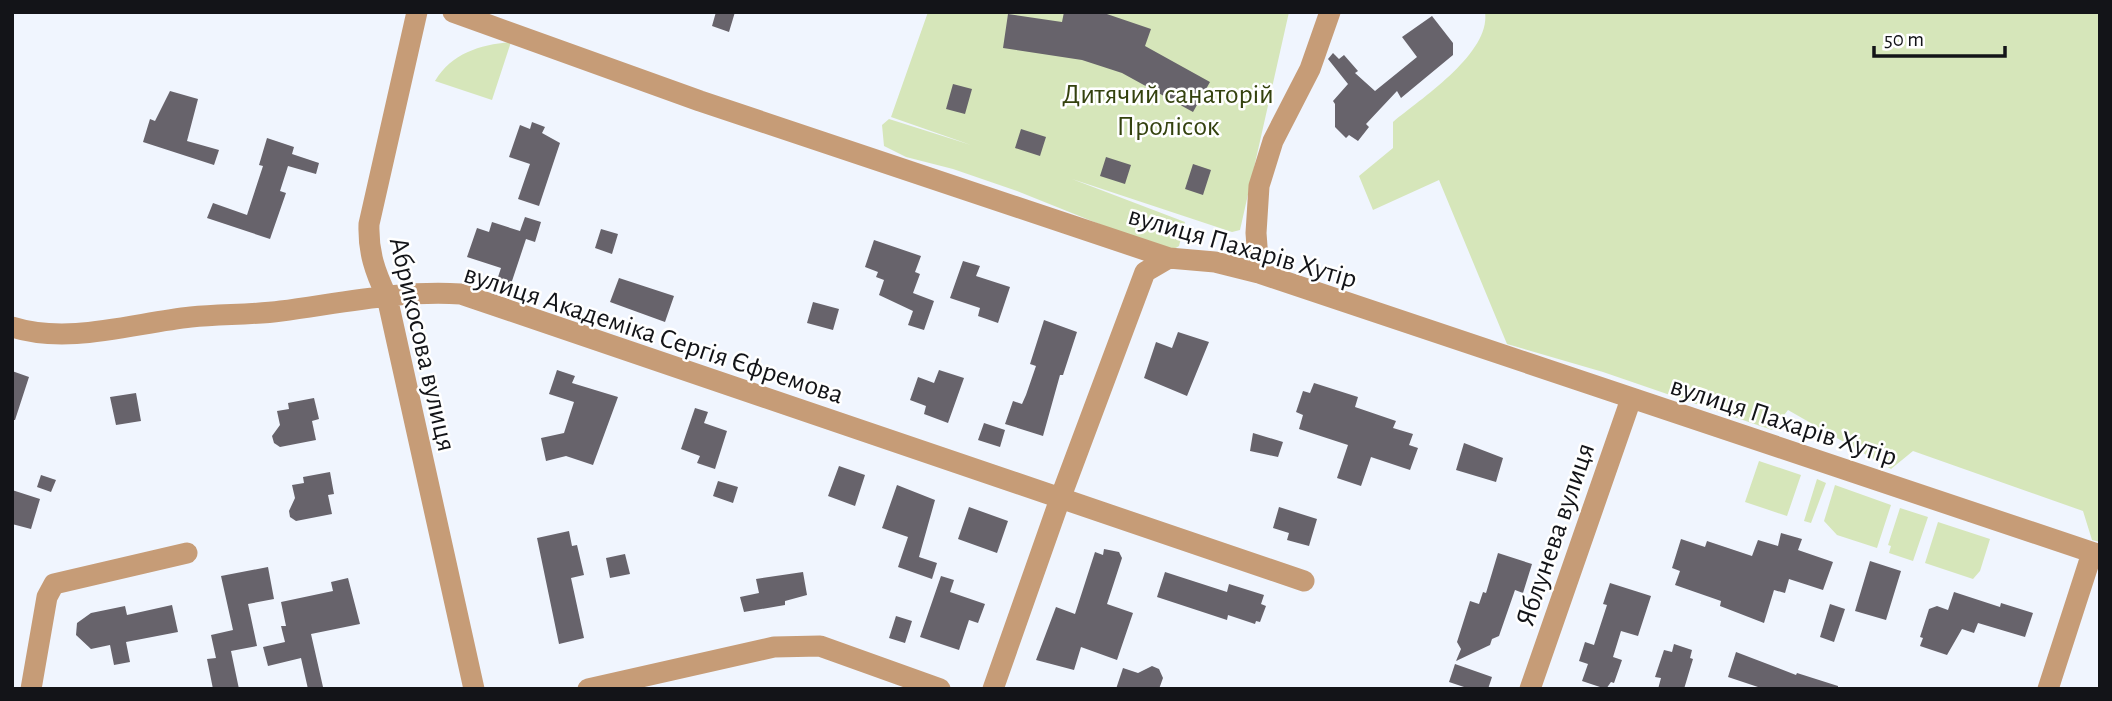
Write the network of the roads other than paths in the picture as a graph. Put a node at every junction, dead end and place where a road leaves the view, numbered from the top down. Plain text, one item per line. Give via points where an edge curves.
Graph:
1 (417, 12) edge
2 (453, 12) edge
3 (1330, 12) edge
4 (1169, 258) junction
5 (1259, 273) junction
6 (387, 297) junction
7 (12, 327) edge
8 (1631, 399) junction
9 (1060, 499) junction
10 (187, 553) dead end
11 (2096, 554) edge
12 (1304, 580) dead end
13 (31, 689) edge
14 (474, 689) edge
15 (588, 689) edge
16 (940, 689) edge
17 (993, 689) edge
18 (1530, 689) edge
19 (2048, 689) edge

1 - 6 street, Абрикосова вулиця via 369,224 372,264
2 - 4 street, вулиця Пахарів Хутір via 700,101
3 - 5 street via 1310,69 1273,141 1259,186
4 - 5 street, вулиця Пахарів Хутір
4 - 9 street via 1145,272
5 - 8 street, вулиця Пахарів Хутір
6 - 7 street, вулиця Академіка Сергія Єфремова via 85,332
6 - 9 street, вулиця Академіка Сергія Єфремова via 428,292 491,302
6 - 14 street, Абрикосова вулиця
8 - 11 street, вулиця Пахарів Хутір
8 - 18 street, Яблунева вулиця
9 - 12 street, вулиця Академіка Сергія Єфремова
9 - 17 street
10 - 13 street via 54,584 47,597
11 - 19 street
15 - 16 street via 774,647 820,646

